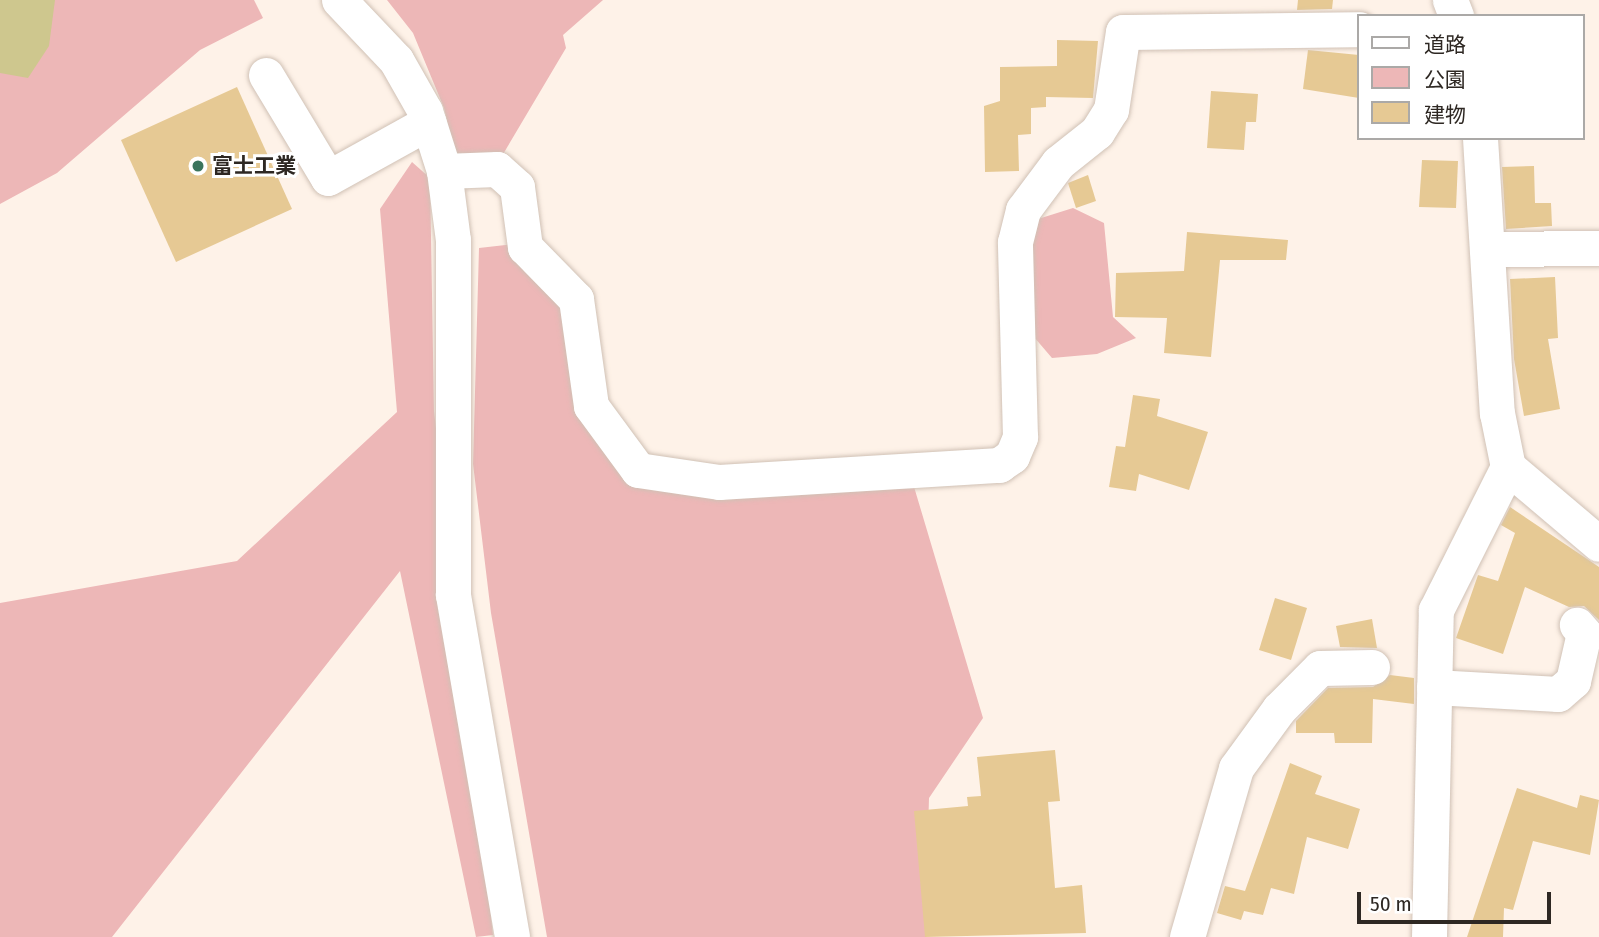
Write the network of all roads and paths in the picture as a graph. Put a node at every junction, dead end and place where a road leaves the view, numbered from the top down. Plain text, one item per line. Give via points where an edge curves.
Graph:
1 (339, 0) edge
2 (1358, 29) edge
3 (265, 75) dead end
4 (429, 122) junction
5 (1480, 140) edge
6 (444, 171) junction
7 (1599, 248) edge
8 (1487, 249) junction
9 (1508, 467) junction
10 (1599, 544) edge
11 (1577, 625) dead end
12 (1372, 667) dead end
13 (1434, 687) junction
14 (512, 937) edge
15 (1187, 937) edge
16 (1429, 937) edge

1 - 4 street via 396,60
2 - 6 street via 1123,32 1111,110 1097,132 1058,163 1023,209 1015,242 1020,438 1012,456 999,465 719,482 638,470 591,406 576,299 525,247 517,187 497,169
3 - 4 street via 328,178
4 - 6 street
5 - 8 street
6 - 14 street via 453,240 453,596
7 - 8 street
8 - 9 street via 1497,413
9 - 10 street
9 - 13 street via 1436,610
11 - 13 street via 1584,633 1573,681 1558,694
12 - 15 street via 1320,668 1279,709 1236,768
13 - 16 street

